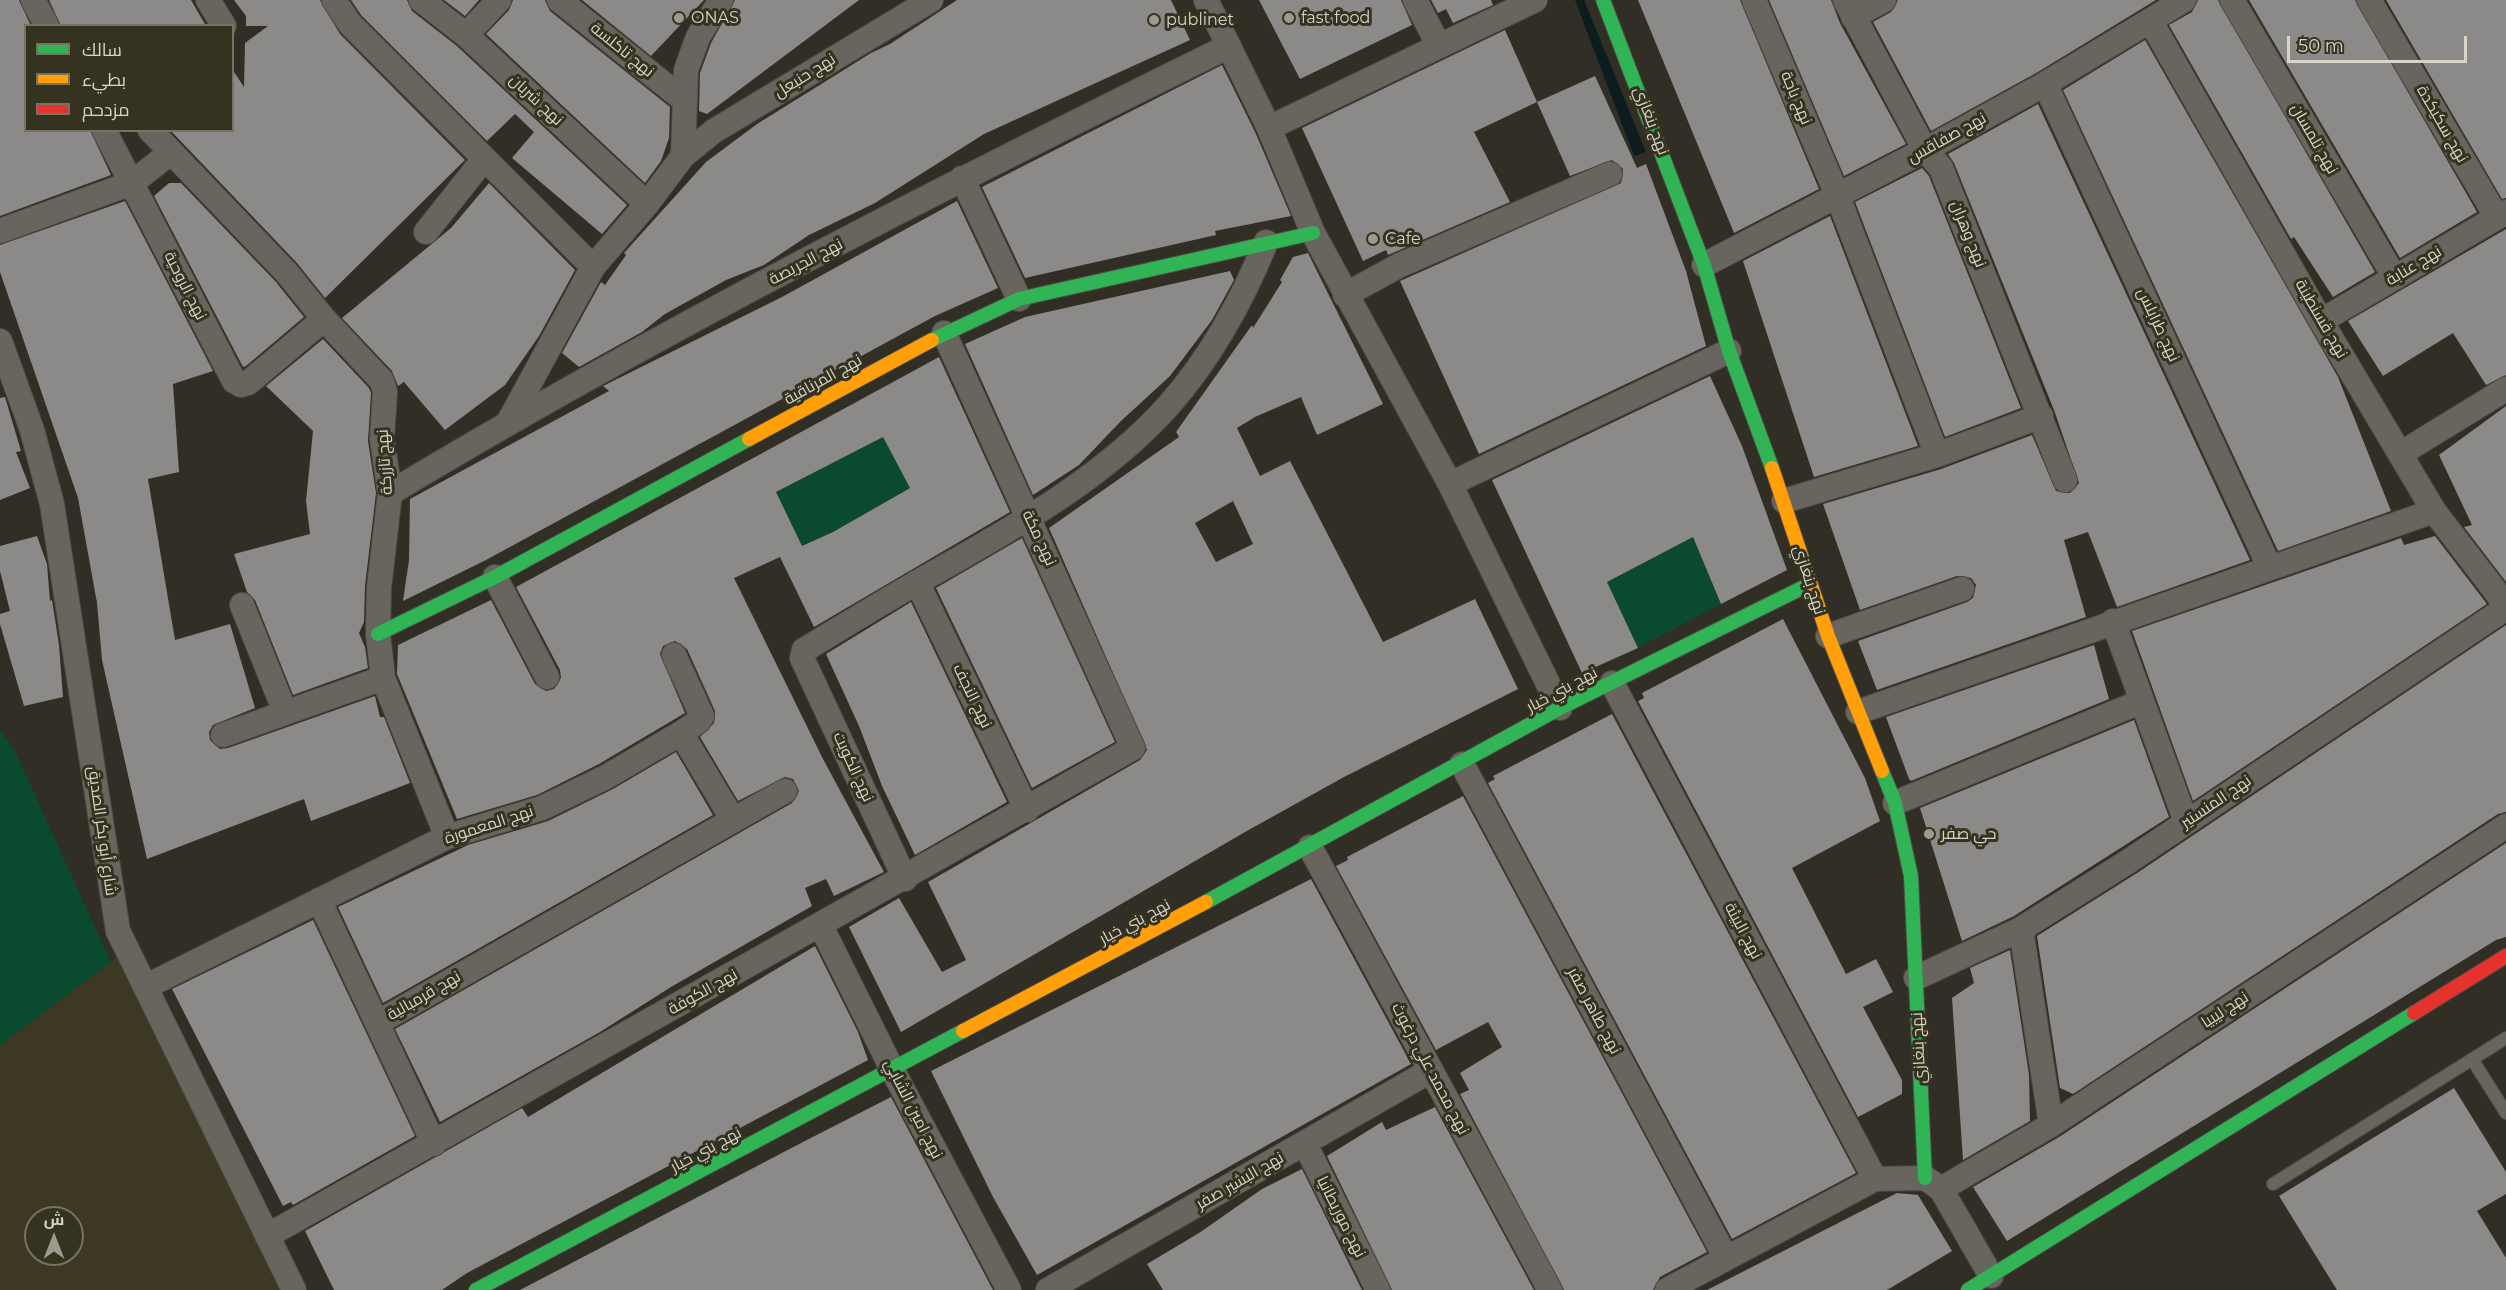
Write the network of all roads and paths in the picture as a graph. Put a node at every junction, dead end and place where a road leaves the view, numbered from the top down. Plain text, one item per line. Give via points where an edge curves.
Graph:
1 (33, 0) edge
2 (208, 0) edge
3 (334, 0) edge
4 (421, 0) edge
5 (500, 0) edge
6 (559, 0) edge
7 (721, 0) edge
8 (931, 0) edge
9 (1206, 0) edge
10 (1415, 0) edge
11 (1536, 0) edge
12 (1603, 0) edge
13 (1754, 0) edge
14 (1884, 0) edge
15 (2184, 0) edge
16 (2232, 0) edge
17 (2368, 0) edge
18 (1849, 9) edge
19 (2151, 22) junction
20 (45, 24) edge
21 (223, 24) edge
22 (466, 35) junction
23 (1229, 46) junction
24 (1439, 46) junction
25 (2045, 84) junction
26 (684, 100) junction
27 (1269, 128) junction
28 (152, 132) edge
29 (108, 133) edge
30 (1925, 150) junction
31 (170, 153) junction
32 (683, 156) junction
33 (484, 159) junction
34 (1610, 174) dead end
35 (962, 178) junction
36 (132, 183) junction
37 (1838, 197) junction
38 (647, 204) junction
39 (2501, 214) edge
40 (0, 231) edge
41 (426, 232) dead end
42 (1313, 233) junction
43 (1266, 242) junction
44 (1704, 265) junction
45 (593, 267) junction
46 (2395, 278) junction
47 (1346, 295) junction
48 (1019, 299) junction
49 (324, 319) junction
50 (2321, 321) junction
51 (944, 333) junction
52 (0, 341) edge
53 (1729, 351) junction
54 (2506, 389) edge
55 (2041, 416) junction
56 (509, 421) junction
57 (2400, 454) junction
58 (1937, 455) junction
59 (2065, 480) dead end
60 (1450, 484) junction
61 (390, 493) junction
62 (1784, 501) junction
63 (2434, 511) junction
64 (1030, 518) junction
65 (2269, 566) junction
66 (495, 577) junction
67 (917, 582) junction
68 (1810, 584) junction
69 (1962, 589) dead end
70 (242, 605) dead end
71 (2506, 606) edge
72 (2113, 621) junction
73 (378, 634) junction
74 (1827, 636) junction
75 (674, 655) dead end
76 (547, 677) dead end
77 (383, 678) junction
78 (1612, 683) junction
79 (2140, 702) junction
80 (1560, 708) junction
81 (285, 712) junction
82 (1858, 712) junction
83 (681, 733) junction
84 (223, 735) dead end
85 (1133, 743) joint
86 (1462, 764) junction
87 (1895, 803) junction
88 (1028, 810) junction
89 (733, 820) junction
90 (2186, 822) junction
91 (2506, 826) edge
92 (447, 837) junction
93 (1310, 847) junction
94 (904, 879) junction
95 (319, 900) junction
96 (821, 926) junction
97 (2021, 929) junction
98 (2506, 956) edge
99 (1916, 978) junction
100 (145, 987) junction
101 (382, 1020) junction
102 (2506, 1038) edge
103 (2472, 1059) junction
104 (893, 1071) junction
105 (1430, 1071) junction
106 (2506, 1113) edge
107 (2050, 1125) junction
108 (434, 1144) junction
109 (1305, 1144) junction
110 (1875, 1179) junction
111 (1933, 1184) junction
112 (2273, 1184) dead end
113 (267, 1236) junction
114 (1726, 1258) junction
115 (1991, 1276) junction
116 (294, 1290) edge
117 (476, 1290) edge
118 (1009, 1290) edge
119 (1048, 1290) edge
120 (1378, 1290) edge
121 (1550, 1290) edge
122 (1667, 1290) edge
123 (1968, 1290) edge

1 - 20 street
2 - 21 street
3 - 33 street via 350,24
4 - 22 street, نهج شربان
5 - 22 street
6 - 26 street, نهج تاكلسة
7 - 26 street via 698,37 686,70
8 - 32 street, نهج حنبعل via 714,131
9 - 23 street
10 - 24 street
11 - 24 street
12 - 44 street, نهج بنغازي
13 - 37 street, نهج باجة
14 - 18 street
15 - 19 street, نهج صفاقس
16 - 46 street, نهج تلمسان
17 - 39 street, نهج سكيكدة
18 - 30 street, نهج وهران
19 - 25 street, نهج صفاقس
19 - 50 street, نهج قسنطينة
22 - 38 street, نهج شربان
23 - 27 street
23 - 35 street, نهج الجريصة
24 - 27 street
25 - 30 street, نهج صفاقس
25 - 65 street, نهج طرابلس
26 - 32 street
27 - 42 street
28 - 31 street, نهج تازركة
29 - 36 street, نهج الروحية
30 - 37 street, نهج صفاقس
30 - 55 street, نهج وهران via 1941,168
31 - 36 street
31 - 49 street, نهج تازركة via 287,273
32 - 38 street, نهج حنبعل
33 - 41 street
33 - 45 street
34 - 47 street via 1400,265
35 - 48 street
35 - 56 street, نهج الجريصة
36 - 40 street
36 - 49 street, نهج الروحية via 234,381 248,383
37 - 44 street, نهج صفاقس
37 - 58 street, نهج باجة
38 - 45 street, نهج حنبعل
39 - 46 street, نهج عنابة
42 - 43 street, نهج المرناقية
42 - 47 street
43 - 48 street, نهج المرناقية
43 - 64 street via 1248,287 1216,344 1168,405 1128,443
44 - 53 street, نهج بنغازي
45 - 56 street, نهج حنبعل
46 - 50 street, نهج عنابة
47 - 60 street
48 - 51 street, نهج المرناقية
49 - 61 street, نهج تازركة via 384,386 382,439
50 - 57 street, نهج قسنطينة
51 - 64 street, نهج مكة
51 - 66 street, نهج المرناقية
52 - 100 street, شارع أبو بكر الصديق via 48,483 115,919 122,943
53 - 60 street
53 - 62 street, نهج بنغازي
54 - 57 street
55 - 58 street
55 - 59 street, نهج وهران
56 - 61 street, نهج الجريصة
57 - 63 street, نهج قسنطينة
58 - 62 street
60 - 80 street
61 - 73 street, نهج تازركة
62 - 68 street, نهج بنغازي
63 - 65 street
63 - 71 street, نهج قسنطينة
64 - 67 street
64 - 85 street, نهج مكة
65 - 72 street
66 - 73 street, نهج المرناقية
66 - 76 street
67 - 88 street, نهج النجف
67 - 94 street, نهج الكويت via 802,654
68 - 74 street, نهج بنغازي
68 - 78 street, نهج بني خيار
69 - 74 street
70 - 81 street
71 - 90 street, نهج المنستير
72 - 79 street
72 - 82 street
73 - 77 street, نهج تازركة
74 - 82 street, نهج بنغازي
75 - 83 street, نهج المعمورة via 702,716
77 - 81 street
77 - 92 street, نهج تازركة
78 - 80 street, نهج بني خيار
78 - 110 street, نهج البيئة
79 - 87 street
79 - 90 street
80 - 86 street, نهج بني خيار
81 - 84 street
82 - 87 street, نهج بنغازي
83 - 89 street
83 - 92 street, نهج المعمورة via 606,777 542,808
85 - 88 street, نهج الكوفة via 1129,753
86 - 93 street, نهج بني خيار
86 - 114 street, نهج طاهر صفر
87 - 99 street, نهج بنغازي via 1911,876
88 - 94 street, نهج الكوفة
89 - 101 street, نهج قرمبالية
89 - 101 street, نهج قرمبالية via 785,791
90 - 97 street, نهج المنستير
91 - 107 street, نهج ليبيا
92 - 95 street, نهج المعمورة
93 - 104 street, نهج بني خيار
93 - 105 street, نهج محمد علي درغوث
94 - 96 street, نهج الكوفة
95 - 100 street, نهج المعمورة
95 - 101 street
96 - 104 street, نهج امين الشابي
96 - 108 street, نهج الكوفة
97 - 99 street, نهج المنستير
97 - 107 street
98 - 115 street
99 - 111 street, نهج بنغازي
100 - 113 street, شارع أبو بكر الصديق
101 - 108 street
102 - 103 lane
103 - 106 lane
103 - 112 lane
104 - 117 street, نهج بني خيار
104 - 118 street, نهج امين الشابي
105 - 109 street, نهج البشير صفر
105 - 121 street, نهج محمد علي درغوث
107 - 111 street, نهج ليبيا
108 - 113 street, نهج الكوفة
109 - 119 street, نهج البشير صفر
109 - 120 street, نهج موريطانيا
110 - 111 street
110 - 114 street
111 - 115 street, نهج بنغازي
113 - 116 street, شارع أبو بكر الصديق
114 - 122 street
115 - 123 street

